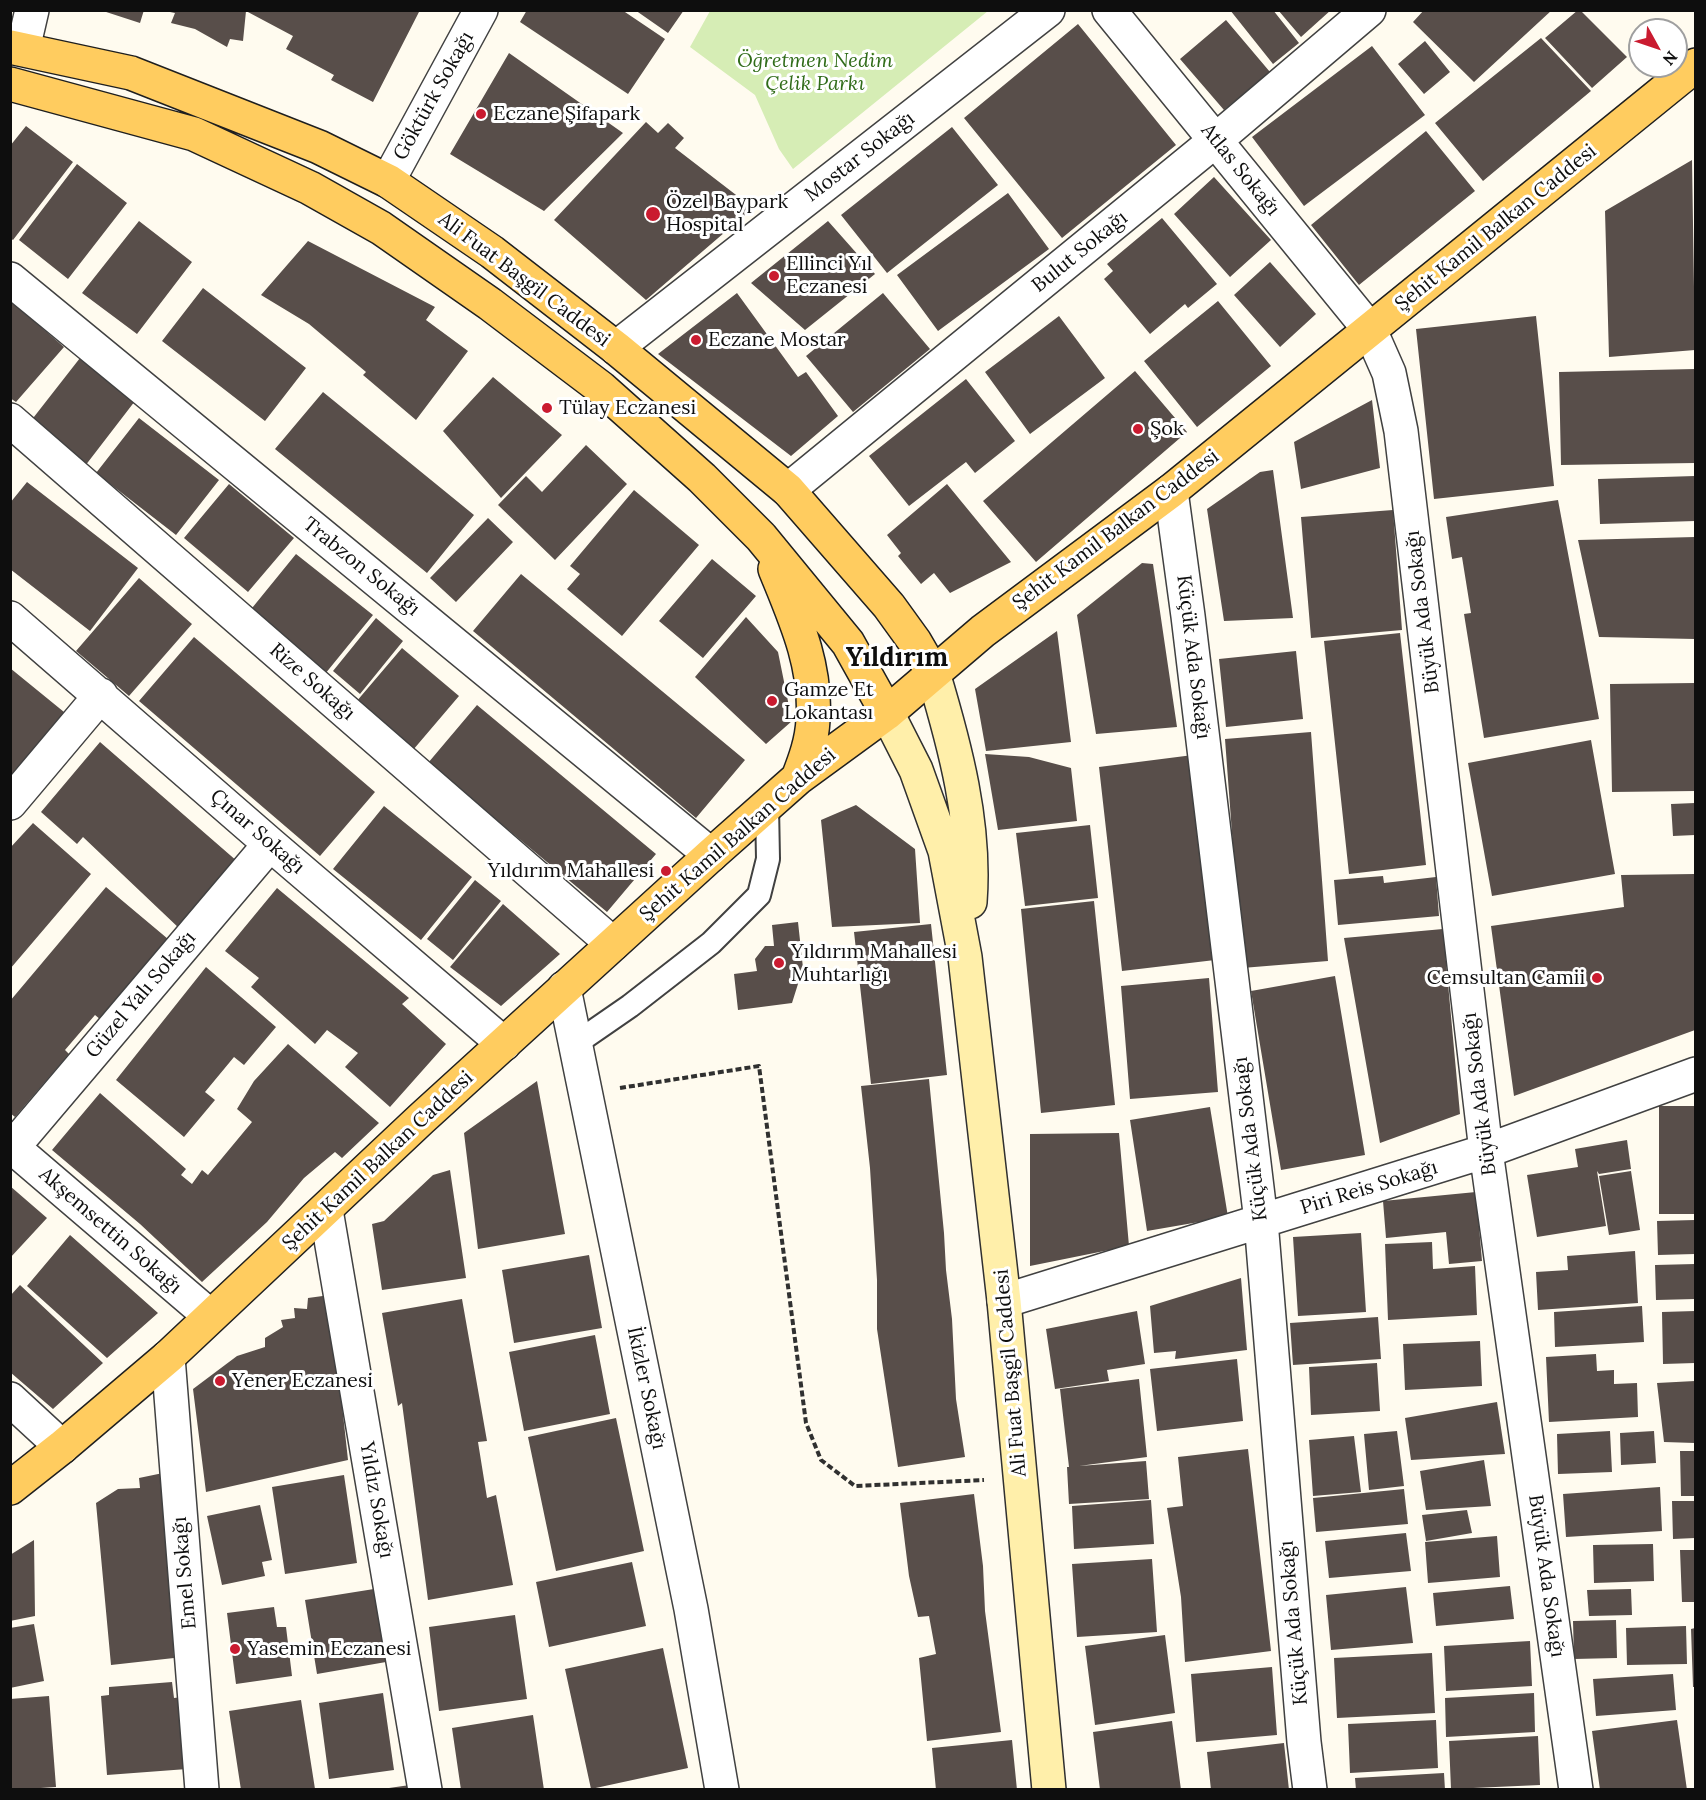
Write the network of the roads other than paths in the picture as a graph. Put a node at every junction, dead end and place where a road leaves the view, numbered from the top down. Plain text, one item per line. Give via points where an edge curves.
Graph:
1 (32, 10) edge
2 (481, 10) edge
3 (1048, 10) edge
4 (1109, 10) edge
5 (1369, 10) edge
6 (17, 48) edge
7 (1695, 65) edge
8 (10, 84) edge
9 (1216, 140) junction
10 (388, 181) junction
11 (10, 279) edge
12 (1370, 330) junction
13 (616, 348) junction
14 (10, 420) edge
15 (788, 490) junction
16 (1171, 491) junction
17 (761, 537) junction
18 (10, 618) edge
19 (933, 673) junction
20 (101, 695) junction
21 (887, 713) junction
22 (798, 778) junction
23 (10, 803) edge
24 (767, 806) junction
25 (270, 844) junction
26 (711, 855) junction
27 (613, 944) junction
28 (965, 957) junction
29 (564, 988) junction
30 (504, 1044) junction
31 (575, 1044) junction
32 (1695, 1074) edge
33 (12, 1146) edge
34 (1486, 1151) junction
35 (326, 1210) junction
36 (1261, 1221) junction
37 (1004, 1301) junction
38 (210, 1316) junction
39 (168, 1357) junction
40 (10, 1399) edge
41 (62, 1447) junction
42 (10, 1488) edge
43 (202, 1790) edge
44 (425, 1790) edge
45 (723, 1790) edge
46 (1049, 1790) edge
47 (1310, 1790) edge
48 (1576, 1790) edge

1 - 6 street
2 - 10 street, Göktürk Sokağı
3 - 13 street, Mostar Sokağı
4 - 9 street, Atlas Sokağı
5 - 9 street, Bulut Sokağı
6 - 10 main road, Ali Fuat Başgil Caddesi via 131,73 319,147
7 - 12 main road, Şehit Kamil Balkan Caddesi
8 - 17 main road, Ali Fuat Başgil Caddesi via 194,134 310,188 381,228 601,388
9 - 12 street, Atlas Sokağı
9 - 15 street, Bulut Sokağı
10 - 13 main road, Ali Fuat Başgil Caddesi via 492,252
11 - 26 street, Trabzon Sokağı
12 - 16 main road, Şehit Kamil Balkan Caddesi
12 - 34 street, Büyük Ada Sokağı via 1389,373 1401,431
13 - 15 main road, Ali Fuat Başgil Caddesi
14 - 27 street, Rize Sokağı
15 - 19 main road, Ali Fuat Başgil Caddesi via 889,606
16 - 19 main road, Şehit Kamil Balkan Caddesi
16 - 36 street, Küçük Ada Sokağı
17 - 21 main road, Ali Fuat Başgil Caddesi via 848,643
17 - 22 main road via 803,639 810,675 813,720
18 - 20 street, Çınar Sokağı
19 - 21 main road, Şehit Kamil Balkan Caddesi
19 - 28 main road via 952,737 967,814 971,887
20 - 23 street
20 - 25 street, Çınar Sokağı
21 - 22 main road, Şehit Kamil Balkan Caddesi
21 - 28 main road via 916,770 945,851
22 - 24 main road, Şehit Kamil Balkan Caddesi
24 - 26 main road, Şehit Kamil Balkan Caddesi
24 - 31 lane via 768,859 759,895 711,943
25 - 30 street, Çınar Sokağı
25 - 33 street, Güzel Yalı Sokağı
26 - 27 main road, Şehit Kamil Balkan Caddesi
27 - 29 main road, Şehit Kamil Balkan Caddesi
28 - 37 main road, Ali Fuat Başgil Caddesi
29 - 30 main road, Şehit Kamil Balkan Caddesi
29 - 31 street, İkizler Sokağı
30 - 35 main road, Şehit Kamil Balkan Caddesi
31 - 45 street, İkizler Sokağı via 691,1609
32 - 34 street, Piri Reis Sokağı
33 - 38 street, Akşemsettin Sokağı
34 - 36 street, Piri Reis Sokağı
34 - 48 street, Büyük Ada Sokağı
35 - 38 main road, Şehit Kamil Balkan Caddesi
35 - 44 street, Yıldız Sokağı
36 - 37 street, Piri Reis Sokağı
36 - 47 street, Küçük Ada Sokağı
37 - 46 main road, Ali Fuat Başgil Caddesi
38 - 39 main road, Şehit Kamil Balkan Caddesi
39 - 41 main road, Şehit Kamil Balkan Caddesi
39 - 43 street, Emel Sokağı
40 - 41 street
41 - 42 main road, Şehit Kamil Balkan Caddesi

